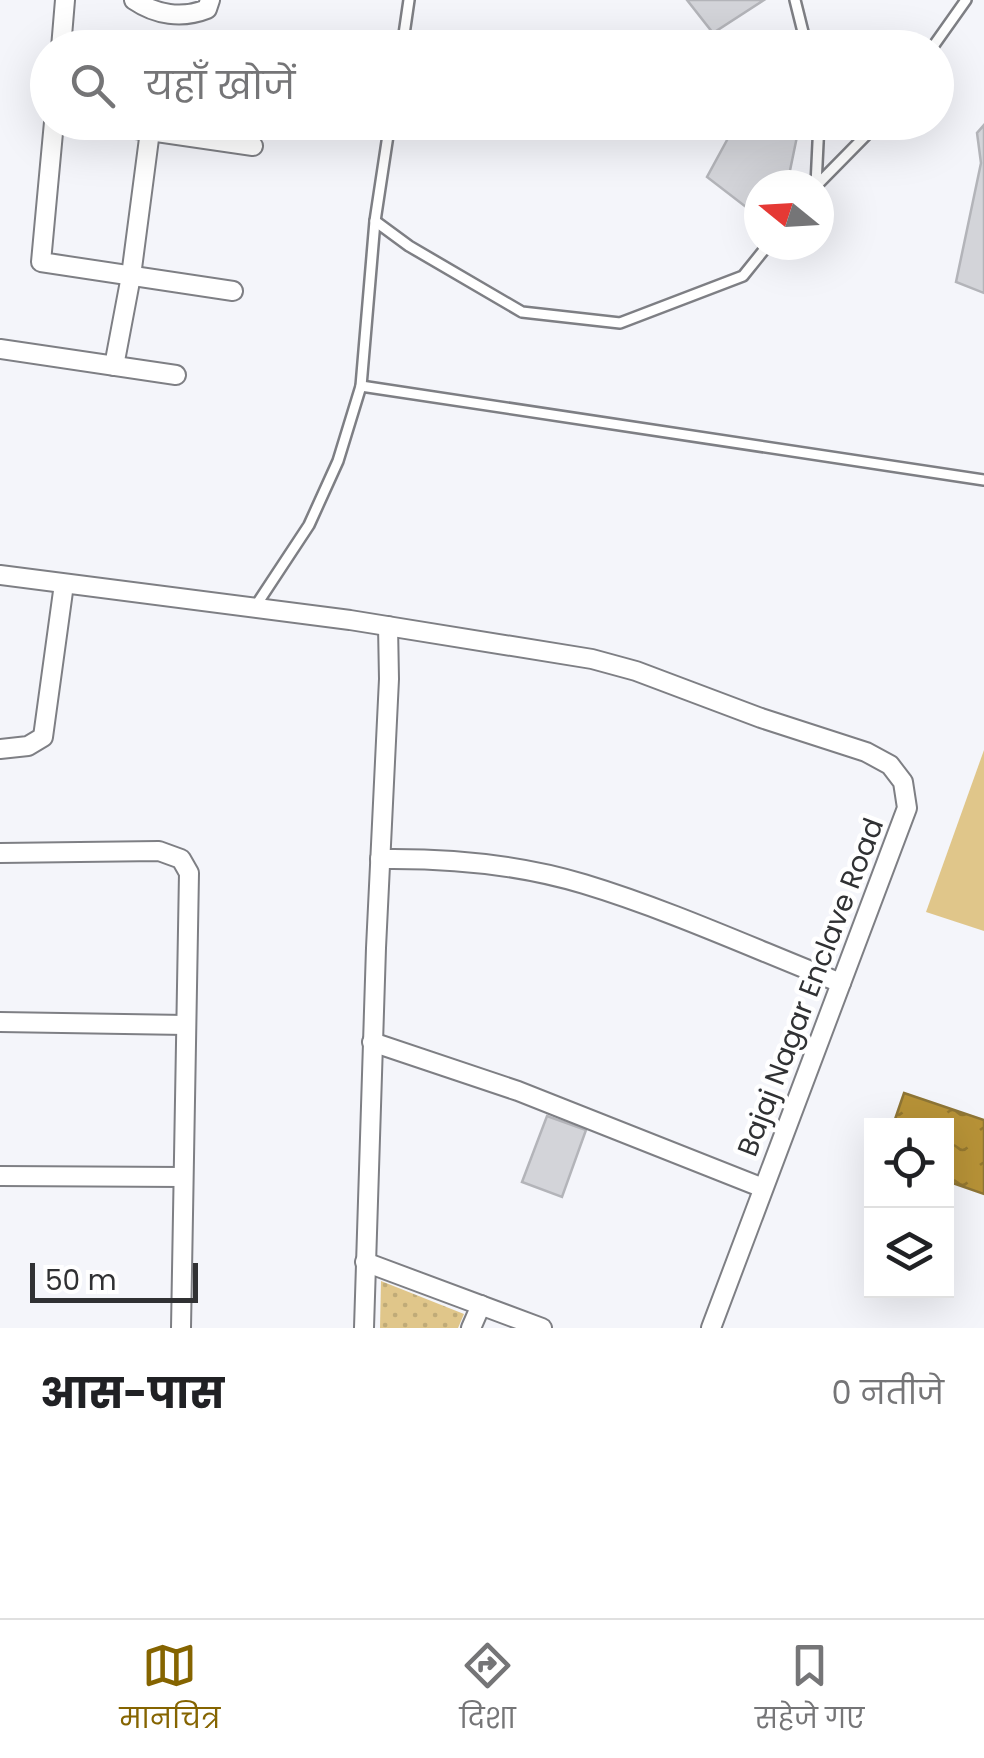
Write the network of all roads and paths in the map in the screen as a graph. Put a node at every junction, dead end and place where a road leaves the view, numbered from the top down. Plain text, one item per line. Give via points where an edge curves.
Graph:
1 (65, 0) edge
2 (134, 0) edge
3 (210, 0) edge
4 (409, 0) edge
5 (795, 0) edge
6 (966, 0) edge
7 (62, 30) edge
8 (405, 30) edge
9 (802, 30) edge
10 (945, 30) edge
11 (52, 140) edge
12 (149, 140) edge
13 (209, 140) edge
14 (387, 140) edge
15 (818, 140) edge
16 (861, 140) edge
17 (253, 146) dead end
18 (817, 170) edge
19 (831, 170) edge
20 (375, 221) junction
21 (755, 260) edge
22 (130, 276) junction
23 (233, 291) dead end
24 (0, 350) edge
25 (114, 366) junction
26 (176, 375) dead end
27 (361, 386) junction
28 (984, 480) edge
29 (0, 575) edge
30 (64, 584) junction
31 (254, 608) junction
32 (388, 626) junction
33 (0, 749) edge
34 (0, 853) edge
35 (380, 859) junction
36 (841, 983) junction
37 (0, 1022) edge
38 (186, 1025) junction
39 (372, 1042) junction
40 (0, 1176) edge
41 (184, 1177) junction
42 (764, 1188) junction
43 (366, 1262) junction
44 (481, 1305) junction
45 (181, 1328) edge
46 (364, 1328) edge
47 (471, 1328) edge
48 (542, 1328) edge
49 (712, 1328) edge

1 - 7 street
2 - 3 street via 171,15 191,15
4 - 8 lane
5 - 9 lane
6 - 10 lane
11 - 22 street via 41,262
12 - 22 street
13 - 17 street
14 - 20 lane
15 - 18 lane
16 - 19 lane
20 - 21 lane via 522,312 620,323 742,276
20 - 27 lane
22 - 23 street
22 - 25 street
24 - 25 street
25 - 26 street
27 - 28 lane
27 - 31 lane via 309,525
29 - 30 street, Bajaj Nagar Enclave Road
30 - 31 street, Bajaj Nagar Enclave Road
30 - 33 street via 43,737
31 - 32 street, Bajaj Nagar Enclave Road
32 - 35 street
32 - 36 street, Bajaj Nagar Enclave Road via 636,670 890,764 903,782 907,808
34 - 38 street via 159,850 181,859 189,873
35 - 36 street via 450,860 586,884
35 - 39 street
36 - 42 street, Bajaj Nagar Enclave Road
37 - 38 street
38 - 41 street
39 - 42 street via 518,1091
39 - 43 street
40 - 41 street
41 - 45 street
42 - 49 street, Bajaj Nagar Enclave Road
43 - 44 street
43 - 46 street
44 - 47 street
44 - 48 street

